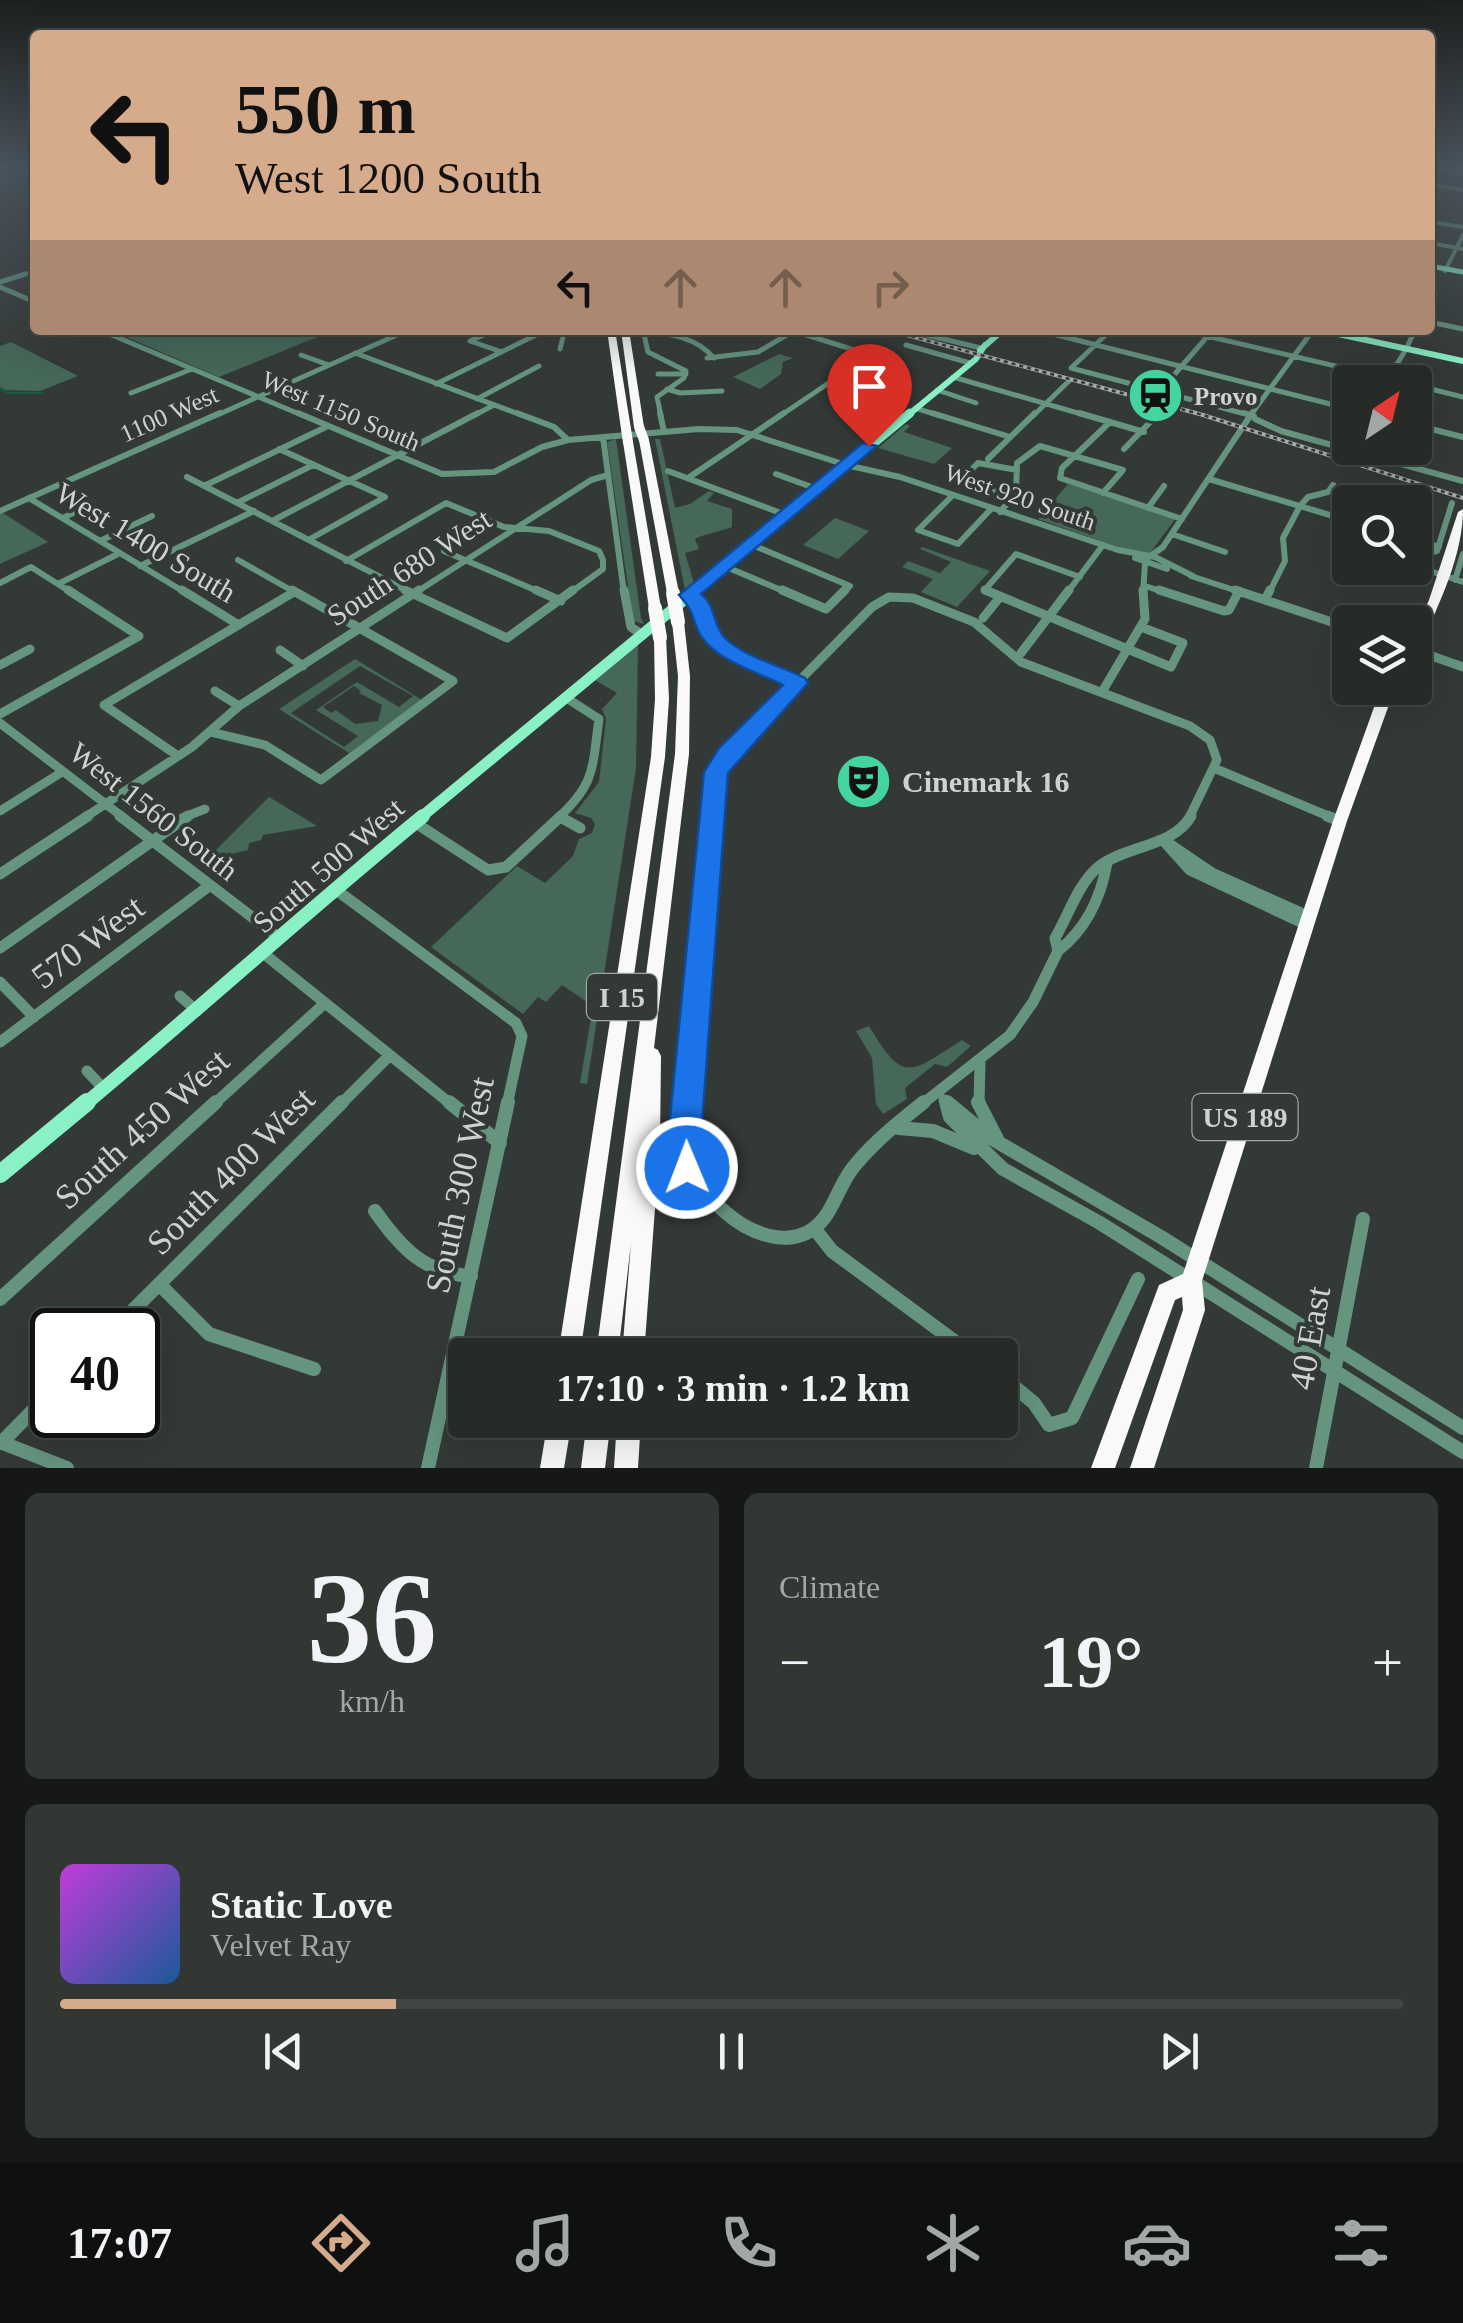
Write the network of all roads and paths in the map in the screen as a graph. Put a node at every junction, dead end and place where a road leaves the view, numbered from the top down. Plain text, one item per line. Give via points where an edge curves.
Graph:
1 (1463, 236) edge
2 (1435, 244) edge
3 (1460, 248) edge
4 (1435, 268) edge
5 (1445, 270) junction
6 (30, 273) edge
7 (1463, 273) edge
8 (0, 284) edge
9 (30, 299) edge
10 (1435, 323) edge
11 (1463, 329) edge
12 (112, 335) edge
13 (396, 335) edge
14 (484, 335) edge
15 (534, 335) edge
16 (564, 335) edge
17 (612, 335) edge
18 (626, 335) edge
19 (644, 335) edge
20 (667, 335) edge
21 (786, 335) edge
22 (810, 335) edge
23 (929, 335) edge
24 (996, 335) edge
25 (1056, 335) edge
26 (1071, 335) edge
27 (1106, 335) edge
28 (1208, 335) edge
29 (1217, 335) edge
30 (1313, 335) edge
31 (1342, 335) edge
32 (1351, 335) edge
33 (1413, 335) edge
34 (1068, 338) junction
35 (906, 345) dead end
36 (1096, 345) junction
37 (983, 347) junction
38 (560, 348) dead end
39 (1406, 348) junction
40 (502, 352) junction
41 (355, 353) junction
42 (870, 354) joint
43 (301, 355) dead end
44 (1294, 357) junction
45 (1463, 361) edge
46 (970, 363) junction
47 (329, 365) junction
48 (1396, 365) edge
49 (539, 366) dead end
50 (1181, 366) junction
51 (1332, 367) edge
52 (192, 370) junction
53 (658, 374) dead end
54 (686, 374) junction
55 (953, 377) junction
56 (1069, 381) dead end
57 (436, 384) junction
58 (666, 389) junction
59 (1272, 389) junction
60 (1432, 389) edge
61 (937, 390) junction
62 (722, 391) dead end
63 (1160, 391) junction
64 (130, 393) dead end
65 (256, 397) junction
66 (1463, 397) edge
67 (477, 399) junction
68 (976, 403) dead end
69 (1046, 404) junction
70 (1332, 404) edge
71 (494, 405) junction
72 (915, 408) junction
73 (1163, 408) dead end
74 (1253, 420) junction
75 (1110, 422) junction
76 (326, 427) junction
77 (1432, 429) edge
78 (664, 432) junction
79 (1144, 432) junction
80 (753, 433) junction
81 (624, 435) junction
82 (603, 437) junction
83 (1010, 437) junction
84 (1463, 437) edge
85 (568, 440) junction
86 (1332, 444) edge
87 (279, 449) junction
88 (1124, 449) dead end
89 (1004, 450) dead end
90 (396, 456) junction
91 (1024, 456) junction
92 (1076, 456) junction
93 (988, 459) dead end
94 (313, 464) junction
95 (846, 465) junction
96 (1410, 465) edge
97 (1018, 470) junction
98 (668, 471) dead end
99 (776, 474) dead end
100 (608, 475) junction
101 (458, 476) joint
102 (188, 478) dead end
103 (688, 478) junction
104 (1209, 480) junction
105 (1463, 480) edge
106 (348, 481) junction
107 (204, 486) junction
108 (1164, 486) dead end
109 (1332, 487) edge
110 (817, 489) junction
111 (1103, 493) junction
112 (952, 496) junction
113 (1013, 497) junction
114 (29, 498) junction
115 (239, 502) junction
116 (91, 504) dead end
117 (1452, 504) dead end
118 (1300, 506) junction
119 (1148, 508) junction
120 (0, 511) edge
121 (254, 511) junction
122 (995, 511) junction
123 (1463, 512) edge
124 (786, 515) junction
125 (152, 516) dead end
126 (1332, 516) edge
127 (62, 518) junction
128 (1182, 519) junction
129 (274, 520) junction
130 (515, 528) junction
131 (1172, 534) junction
132 (310, 538) junction
133 (100, 541) junction
134 (750, 544) junction
135 (1432, 545) edge
136 (1103, 546) junction
137 (1163, 547) junction
138 (1439, 547) junction
139 (444, 551) dead end
140 (1225, 552) dead end
141 (120, 553) junction
142 (1432, 554) edge
143 (1463, 554) edge
144 (619, 558) junction
145 (238, 560) dead end
146 (464, 560) junction
147 (604, 560) junction
148 (1146, 560) junction
149 (346, 561) junction
150 (1160, 564) junction
151 (140, 566) junction
152 (724, 566) junction
153 (1080, 576) junction
154 (1454, 579) edge
155 (0, 582) edge
156 (1145, 583) junction
157 (58, 584) junction
158 (1239, 591) junction
159 (294, 592) junction
160 (414, 593) junction
161 (689, 595) junction
162 (1000, 597) junction
163 (1265, 600) junction
164 (561, 601) junction
165 (1050, 616) junction
166 (1432, 617) edge
167 (982, 618) dead end
168 (1332, 622) edge
169 (239, 624) junction
170 (1141, 627) junction
171 (361, 628) junction
172 (651, 636) junction
173 (1128, 648) junction
174 (30, 649) dead end
175 (280, 650) dead end
176 (1021, 653) dead end
177 (1432, 654) edge
178 (0, 665) edge
179 (303, 666) junction
180 (1463, 667) edge
181 (798, 683) junction
182 (215, 690) dead end
183 (1102, 692) junction
184 (565, 697) junction
185 (1382, 705) edge
186 (239, 706) junction
187 (0, 714) edge
188 (0, 723) edge
189 (211, 732) junction
190 (178, 756) junction
191 (1214, 768) junction
192 (62, 772) junction
193 (105, 805) junction
194 (206, 809) dead end
195 (0, 810) edge
196 (560, 817) junction
197 (1340, 820) junction
198 (414, 822) junction
199 (580, 828) dead end
200 (1163, 840) junction
201 (151, 841) junction
202 (1107, 864) junction
203 (0, 874) edge
204 (209, 886) junction
205 (334, 888) junction
206 (1309, 921) junction
207 (278, 937) junction
208 (0, 948) edge
209 (1058, 950) junction
210 (263, 953) junction
211 (654, 974) junction
212 (0, 982) edge
213 (180, 996) dead end
214 (325, 1003) junction
215 (197, 1011) junction
216 (34, 1017) junction
217 (0, 1042) edge
218 (390, 1055) junction
219 (980, 1060) junction
220 (87, 1072) dead end
221 (103, 1088) junction
222 (942, 1098) junction
223 (898, 1128) junction
224 (500, 1143) junction
225 (1002, 1145) junction
226 (982, 1152) junction
227 (0, 1173) edge
228 (375, 1211) dead end
229 (1363, 1220) dead end
230 (814, 1228) junction
231 (1195, 1272) junction
232 (470, 1276) junction
233 (1138, 1279) dead end
234 (159, 1284) junction
235 (0, 1299) edge
236 (136, 1308) edge
237 (572, 1338) edge
238 (609, 1338) edge
239 (634, 1338) edge
240 (950, 1338) edge
241 (1340, 1353) junction
242 (314, 1369) dead end
243 (1335, 1373) junction
244 (1018, 1389) edge
245 (30, 1413) edge
246 (1463, 1428) edge
247 (557, 1438) edge
248 (597, 1438) edge
249 (628, 1438) edge
250 (0, 1442) edge
251 (1463, 1452) edge
252 (68, 1468) edge
253 (428, 1468) edge
254 (552, 1468) edge
255 (593, 1468) edge
256 (626, 1468) edge
257 (1099, 1468) edge
258 (1142, 1468) edge
259 (1316, 1468) edge

1 - 3 street
2 - 3 street
3 - 5 street
4 - 5 main road
5 - 7 main road
6 - 8 street
8 - 9 street
10 - 11 street
12 - 52 street, West 1150 South
13 - 41 street
14 - 40 street via 470,341
15 - 40 street
16 - 38 street
17 - 81 highway, I 15
18 - 211 highway, I 15, bridge via 684,676 684,738
19 - 54 street via 648,352
20 - 21 street via 702,346 710,358 761,351
22 - 42 street
23 - 37 street
24 - 37 main road, South 500 West
25 - 34 street
26 - 34 street
27 - 36 street
28 - 50 street
29 - 44 street
30 - 44 street
31 - 39 main road
32 - 39 main road
33 - 39 street
34 - 36 street
35 - 46 street
36 - 50 street
36 - 63 street via 1071,368
37 - 46 main road, South 500 West
39 - 45 main road
39 - 48 street
40 - 57 street
41 - 47 street, 1100 West
41 - 57 street
42 - 80 street
43 - 47 street
44 - 51 street
44 - 59 street
46 - 55 main road, South 500 West
47 - 65 street, 1100 West
49 - 67 street
50 - 59 street
50 - 63 street
52 - 64 street
52 - 65 street, West 1150 South
53 - 54 street
54 - 58 street
55 - 61 main road, South 500 West
55 - 69 street
56 - 69 street
57 - 67 street
58 - 62 street
58 - 78 street via 658,398
59 - 70 street
59 - 74 street
60 - 66 street
61 - 68 street
61 - 72 main road, South 500 West
63 - 74 street
65 - 76 street, West 1150 South
65 - 114 street, 1100 West
67 - 71 street
69 - 75 street
69 - 83 street
71 - 85 street via 558,429
71 - 90 street
72 - 83 street
72 - 95 main road, South 500 West
73 - 79 street
74 - 86 street
74 - 104 street
75 - 79 street
75 - 92 street
76 - 87 street
76 - 90 street, West 1150 South
77 - 84 street
78 - 80 street, West 920 South
78 - 81 street, West 920 South
79 - 88 street
80 - 95 street, West 920 South
80 - 103 street
81 - 82 street, West 920 South
81 - 172 highway, I 15, bridge via 655,608
82 - 85 street, West 920 South
82 - 100 street
83 - 93 street
85 - 101 street, West 920 South via 498,470
87 - 94 street
87 - 107 street
89 - 91 street
90 - 101 street, West 1150 South
90 - 106 street
91 - 92 street via 1040,446
91 - 97 street
92 - 111 street via 1059,472 1062,484
92 - 111 street via 1123,470
94 - 106 street
94 - 115 street
95 - 110 main road, South 500 West
95 - 112 street, West 920 South
96 - 105 street
97 - 113 street
97 - 113 street via 978,464 961,480
98 - 103 street
99 - 110 street
100 - 130 street, South 680 West
100 - 144 street
102 - 107 street
103 - 124 street
104 - 118 street
104 - 128 street
106 - 129 street
106 - 132 street via 385,498
107 - 115 street
108 - 119 street
109 - 118 street
110 - 124 main road, South 500 West
111 - 119 street
112 - 122 street, West 920 South
112 - 122 street via 918,530 958,544
113 - 122 street
114 - 120 street, 1100 West
114 - 127 street, West 1400 South
115 - 121 street
116 - 127 street
117 - 138 street
118 - 126 street
118 - 163 street via 1283,538 1285,561
119 - 128 street
121 - 129 street
121 - 151 street
122 - 136 street, West 920 South
123 - 154 highway
124 - 134 main road, South 500 West
125 - 133 street
127 - 133 street, West 1400 South
128 - 131 street
129 - 132 street
130 - 146 street, South 680 West
130 - 147 street via 561,534 601,552
130 - 149 street via 446,504
131 - 137 street
131 - 140 street
132 - 149 street
133 - 141 street, West 1400 South
134 - 152 main road, South 500 West
134 - 152 street via 850,586 826,609
135 - 138 street
136 - 148 street, West 920 South
136 - 153 street
137 - 148 street
137 - 150 street
138 - 142 street
139 - 146 street
141 - 151 street, West 1400 South
141 - 157 street
143 - 154 street
144 - 147 street
144 - 172 street via 628,622
145 - 159 street
146 - 160 street, South 680 West
146 - 164 street
147 - 164 street via 603,569
148 - 150 street, West 920 South
148 - 156 street
149 - 160 street
150 - 156 street
150 - 158 street
151 - 169 street, West 1400 South
152 - 161 main road, South 500 West
153 - 162 street via 1016,554 984,591
153 - 165 street
154 - 166 highway
155 - 157 street via 31,568
156 - 158 street via 1224,611
156 - 170 street
157 - 187 street via 139,636
158 - 163 street
159 - 169 street
159 - 171 street
160 - 164 street via 507,638
160 - 171 street, South 680 West
161 - 172 main road, South 500 West
161 - 181 street via 702,604 712,637
162 - 165 street
162 - 167 street
163 - 168 street
165 - 173 street
165 - 176 street
169 - 190 street via 104,705
170 - 173 street
170 - 173 street via 1184,645 1171,667
171 - 179 street, South 680 West
171 - 189 street via 454,681 321,780 265,745
172 - 184 main road, South 500 West
172 - 237 highway, I 15 via 662,699 658,756
173 - 183 street
174 - 178 street
175 - 179 street
177 - 180 street
179 - 186 street, South 680 West
181 - 183 street via 875,604 900,596 978,624 1014,659
181 - 230 street via 716,772 684,1152 702,1193 754,1230 788,1239
182 - 186 street
183 - 191 street via 1200,732 1216,751
184 - 196 street via 599,722 590,782
184 - 198 main road, South 500 West
185 - 197 highway, US 189
186 - 189 street, South 680 West
188 - 192 street, West 1560 South
189 - 190 street
190 - 193 street
191 - 197 street
191 - 200 street via 1186,825
192 - 193 street, West 1560 South
192 - 195 street
193 - 201 street, West 1560 South
193 - 203 street
194 - 201 street
196 - 198 street via 498,870 484,868
196 - 199 street
197 - 206 highway, US 189
198 - 205 main road, South 500 West
200 - 202 street via 1120,852
200 - 206 street
200 - 206 street via 1208,880
201 - 204 street, West 1560 South
201 - 208 street
202 - 209 street via 1084,921
202 - 209 street via 1098,864 1077,893 1055,938
204 - 207 street, West 1560 South
204 - 216 street, 570 West
205 - 207 main road, South 500 West
205 - 224 street, South 300 West via 522,1032
206 - 231 highway, US 189
207 - 210 main road, South 500 West
209 - 219 street via 1019,1025
210 - 214 street
210 - 215 main road, South 500 West
211 - 238 highway, I 15
211 - 239 highway via 650,1142
212 - 216 street
213 - 215 street
214 - 218 street
214 - 235 street, South 450 West
215 - 221 main road, South 500 West
216 - 217 street, 570 West
218 - 224 street
218 - 234 street, South 400 West
219 - 222 street
219 - 225 street via 974,1098
220 - 221 street
221 - 227 main road, South 500 West
222 - 223 street
222 - 225 street
222 - 226 street via 950,1118
223 - 226 street via 934,1131
223 - 230 street via 849,1172
224 - 232 street, South 300 West
225 - 231 street via 1084,1190
226 - 231 street via 1023,1181
228 - 232 street via 430,1270
229 - 241 street, 40 East
230 - 240 street via 832,1251
231 - 241 street
231 - 243 street
231 - 257 highway, US 189 via 1167,1293
231 - 258 highway, US 189 via 1194,1310
232 - 253 street, South 300 West
233 - 244 street via 1074,1414 1049,1426
234 - 236 street, South 400 West
234 - 242 street via 208,1334
241 - 243 street, 40 East
241 - 246 street
243 - 251 street
243 - 259 street, 40 East
245 - 250 street
247 - 254 highway
248 - 255 highway
249 - 256 highway
250 - 252 street

